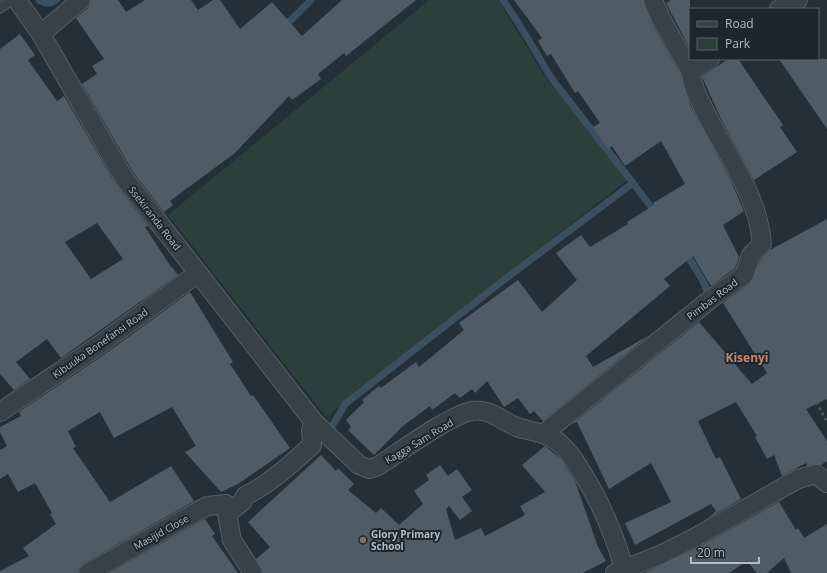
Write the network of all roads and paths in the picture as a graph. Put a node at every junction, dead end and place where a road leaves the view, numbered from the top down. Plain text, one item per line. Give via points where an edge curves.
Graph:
1 (12, 0) edge
2 (17, 0) edge
3 (81, 0) edge
4 (653, 0) edge
5 (798, 0) edge
6 (0, 8) edge
7 (781, 8) edge
8 (41, 34) junction
9 (709, 60) edge
10 (691, 72) junction
11 (198, 273) junction
12 (744, 275) junction
13 (0, 412) edge
14 (314, 422) junction
15 (827, 422) edge
16 (543, 434) junction
17 (827, 483) edge
18 (228, 514) junction
19 (620, 571) edge
20 (88, 573) edge
21 (253, 573) edge

1 - 6 lane
2 - 8 street, Ssekiranda Road
3 - 8 street
4 - 10 street
5 - 7 street
8 - 11 street, Ssekiranda Road via 124,178
9 - 10 street
10 - 12 street, Pimbas Road via 692,82 714,131 750,194 760,227 762,244 751,255
11 - 13 street, Kibuuka Bonefansi Road via 99,346
11 - 14 street, Ssekiranda Road
12 - 15 path via 777,328
12 - 16 street, Pimbas Road via 706,302
14 - 16 street, Kagga Sam Road via 359,465 369,468 378,466 447,422 472,411 485,411 517,427
14 - 18 street via 311,430 312,445 264,487 245,496
16 - 19 street, Kagga Sam Road via 559,442 572,456 596,494 613,532
17 - 19 street via 816,474 798,479 694,538
18 - 20 street, Masijid Close via 226,504 206,506
18 - 21 street via 232,540

